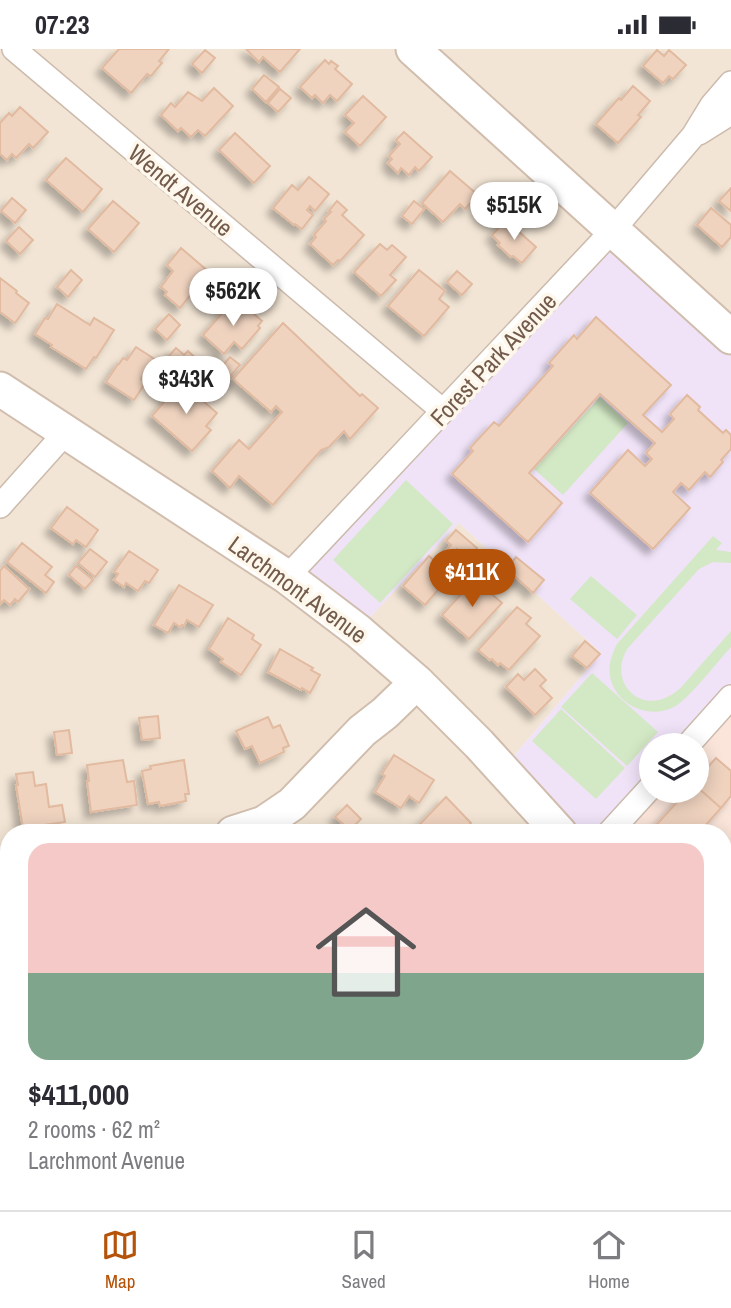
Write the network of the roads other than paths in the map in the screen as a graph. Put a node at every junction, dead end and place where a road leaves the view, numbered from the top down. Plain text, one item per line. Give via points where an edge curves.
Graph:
1 (14, 49) edge
2 (413, 49) edge
3 (731, 83) edge
4 (731, 110) edge
5 (693, 136) junction
6 (613, 230) junction
7 (731, 337) edge
8 (0, 389) edge
9 (443, 411) junction
10 (67, 432) junction
11 (0, 506) edge
12 (287, 577) junction
13 (417, 682) junction
14 (731, 698) edge
15 (699, 733) edge
16 (639, 799) edge
17 (260, 824) edge
18 (552, 824) edge
19 (617, 824) edge

1 - 9 street, Wendt Avenue
2 - 6 street
3 - 5 street, Forest Park Avenue
4 - 5 street, Forest Park Avenue
5 - 6 street, Forest Park Avenue
6 - 7 street
6 - 9 street, Forest Park Avenue
8 - 10 street, Larchmont Avenue
9 - 12 street, Forest Park Avenue
10 - 11 street
10 - 12 street, Larchmont Avenue
12 - 13 street, Larchmont Avenue
13 - 17 street via 292,804
13 - 18 street, Larchmont Avenue
14 - 15 street
16 - 19 street

